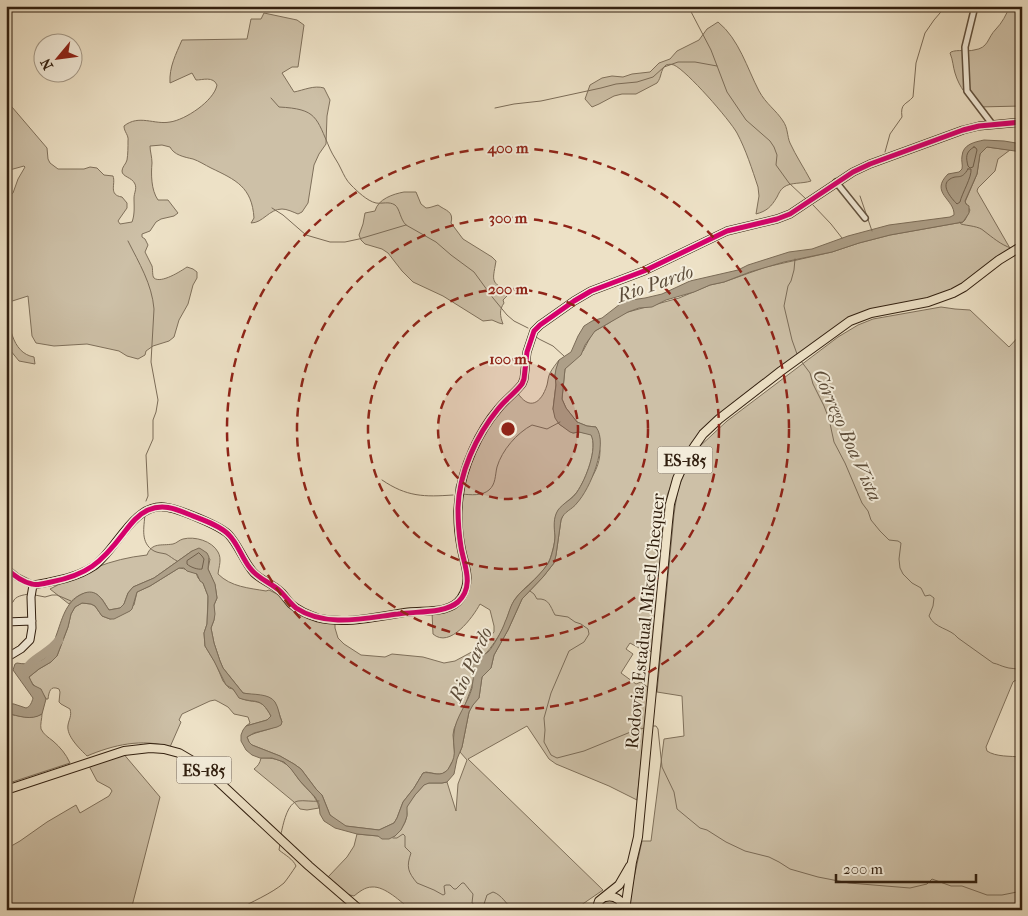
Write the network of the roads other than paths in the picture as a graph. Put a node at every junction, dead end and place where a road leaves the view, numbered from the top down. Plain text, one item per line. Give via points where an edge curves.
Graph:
1 (975, 6) edge
2 (1022, 122) edge
3 (992, 124) junction
4 (836, 182) junction
5 (865, 218) dead end
6 (1021, 246) edge
7 (6, 568) edge
8 (32, 591) junction
9 (32, 621) junction
10 (7, 623) edge
11 (6, 658) edge
12 (6, 790) edge
13 (632, 862) junction
14 (605, 897) junction
15 (597, 906) edge
16 (625, 909) edge
17 (360, 910) edge
18 (589, 910) edge

1 - 3 street via 965,46 967,91
2 - 3 street
3 - 4 street via 963,130 870,164
4 - 5 street
4 - 8 street via 778,220 727,231 644,271 591,291 536,328 531,336 522,384 487,423 468,461 458,510 460,546 467,579 461,598 448,608 360,619 326,619 308,614 294,607 278,590 255,574 227,533 215,525 165,507 148,510 139,516 105,556 86,571
6 - 13 main road, Rodovia Estadual Mikell Chequer / ES-185 via 954,293 928,302 871,313 845,325 719,419 703,434 686,459 673,492 668,522 638,837
7 - 8 street
8 - 9 street
9 - 10 street
9 - 11 street via 30,640
12 - 17 main road, ES-185 via 124,752 150,748 180,753 220,783
13 - 14 main road, ES-185 via 618,886
13 - 16 main road, ES-185
14 - 15 main road, ES-185
14 - 16 main road, ES-185 via 619,899
15 - 18 main road, ES-185

